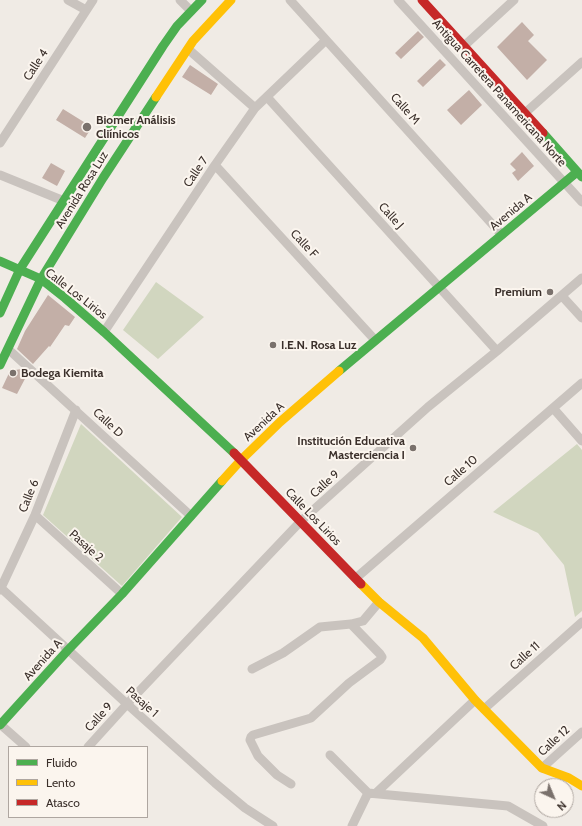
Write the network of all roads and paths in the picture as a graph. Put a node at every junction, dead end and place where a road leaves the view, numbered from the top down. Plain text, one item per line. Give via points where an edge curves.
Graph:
1 (68, 0) edge
2 (92, 0) edge
3 (180, 0) edge
4 (202, 0) edge
5 (231, 0) edge
6 (290, 0) edge
7 (398, 0) edge
8 (422, 0) edge
9 (514, 0) edge
10 (86, 10) junction
11 (190, 11) junction
12 (326, 40) junction
13 (464, 46) junction
14 (188, 49) junction
15 (582, 62) edge
16 (267, 97) junction
17 (255, 108) junction
18 (525, 113) junction
19 (0, 143) edge
20 (215, 165) junction
21 (580, 174) edge
22 (0, 175) edge
23 (565, 183) junction
24 (64, 201) junction
25 (582, 202) edge
26 (502, 235) junction
27 (0, 261) edge
28 (20, 269) junction
29 (582, 278) edge
30 (41, 279) junction
31 (439, 287) junction
32 (562, 296) junction
33 (0, 313) edge
34 (582, 318) edge
35 (104, 332) junction
36 (375, 340) junction
37 (8, 349) junction
38 (497, 351) junction
39 (0, 365) edge
40 (582, 383) edge
41 (553, 408) junction
42 (76, 410) junction
43 (582, 441) edge
44 (241, 460) junction
45 (35, 515) junction
46 (191, 516) junction
47 (301, 521) junction
48 (356, 578) junction
49 (1, 589) edge
50 (122, 594) junction
51 (379, 602) junction
52 (582, 622) edge
53 (351, 624) junction
54 (68, 650) junction
55 (252, 669) dead end
56 (475, 700) junction
57 (127, 704) junction
58 (484, 709) junction
59 (0, 724) edge
60 (582, 732) edge
61 (25, 746) edge
62 (89, 746) edge
63 (330, 755) dead end
64 (542, 768) junction
65 (290, 784) dead end
66 (582, 786) edge
67 (372, 793) junction
68 (273, 826) edge
69 (352, 826) edge
70 (543, 826) edge

1 - 10 street
2 - 10 street, Calle 4
3 - 11 street
4 - 11 street, Avenida Rosa Luz
5 - 14 street, Avenida Rosa Luz
6 - 12 street, Calle M
7 - 23 street, Antigua Carretera Panamericana Norte
8 - 13 street, Antigua Carretera Panamericana Norte
9 - 13 street
10 - 19 street, Calle 4
11 - 24 street, Avenida Rosa Luz via 163,46
12 - 16 street, Calle 7
12 - 26 street, Calle M
13 - 18 street, Antigua Carretera Panamericana Norte
14 - 17 street
14 - 30 street, Avenida Rosa Luz via 103,178
15 - 18 street
16 - 17 street, Calle 7
16 - 31 street, Calle J
17 - 20 street, Calle 7
18 - 21 street, Antigua Carretera Panamericana Norte
20 - 35 street, Calle 7
20 - 36 street, Calle F
21 - 23 street, Avenida A
22 - 24 street
23 - 25 street, Antigua Carretera Panamericana Norte
23 - 26 street, Avenida A
24 - 28 street, Avenida Rosa Luz
26 - 31 street, Avenida A
27 - 28 street
28 - 30 street, Calle Los Lirios
28 - 33 street, Avenida Rosa Luz
29 - 32 street, Calle 9
30 - 35 street, Calle Los Lirios
30 - 37 street, Avenida Rosa Luz
31 - 36 street, Avenida A
31 - 38 street, Calle J
32 - 34 street
32 - 38 street, Calle 9
35 - 44 street, Calle Los Lirios
36 - 44 street, Avenida A via 280,422
37 - 39 street, Avenida Rosa Luz
37 - 42 street, Calle D
38 - 47 street, Calle 9 via 428,407
40 - 41 street, Calle 10
41 - 43 street
41 - 48 street, Calle 10
42 - 45 street, Calle 6
42 - 46 street, Calle D
44 - 46 street, Avenida A
44 - 47 street, Calle Los Lirios
45 - 49 street, Calle 6
45 - 50 street, Pasaje 2
46 - 50 street, Avenida A
47 - 48 street, Calle Los Lirios
47 - 57 street, Calle 9
48 - 51 street, Calle Los Lirios
49 - 54 street, Pasaje 1
50 - 54 street, Avenida A
51 - 53 street via 363,620
51 - 56 street, Calle Los Lirios via 423,638
52 - 58 street, Calle 11
53 - 55 street via 320,627 282,653
53 - 65 street via 380,654 380,660 311,718 251,737 258,756
54 - 57 street, Pasaje 1
54 - 59 street, Avenida A
56 - 58 street, Calle Los Lirios
56 - 67 street
57 - 62 street, Calle 9
57 - 68 street, Pasaje 1 via 215,783 245,808
58 - 64 street, Calle Los Lirios
59 - 61 street
60 - 64 street, Calle 12
63 - 67 street
64 - 66 street, Calle Los Lirios via 570,778
67 - 69 street
67 - 70 street via 508,806

